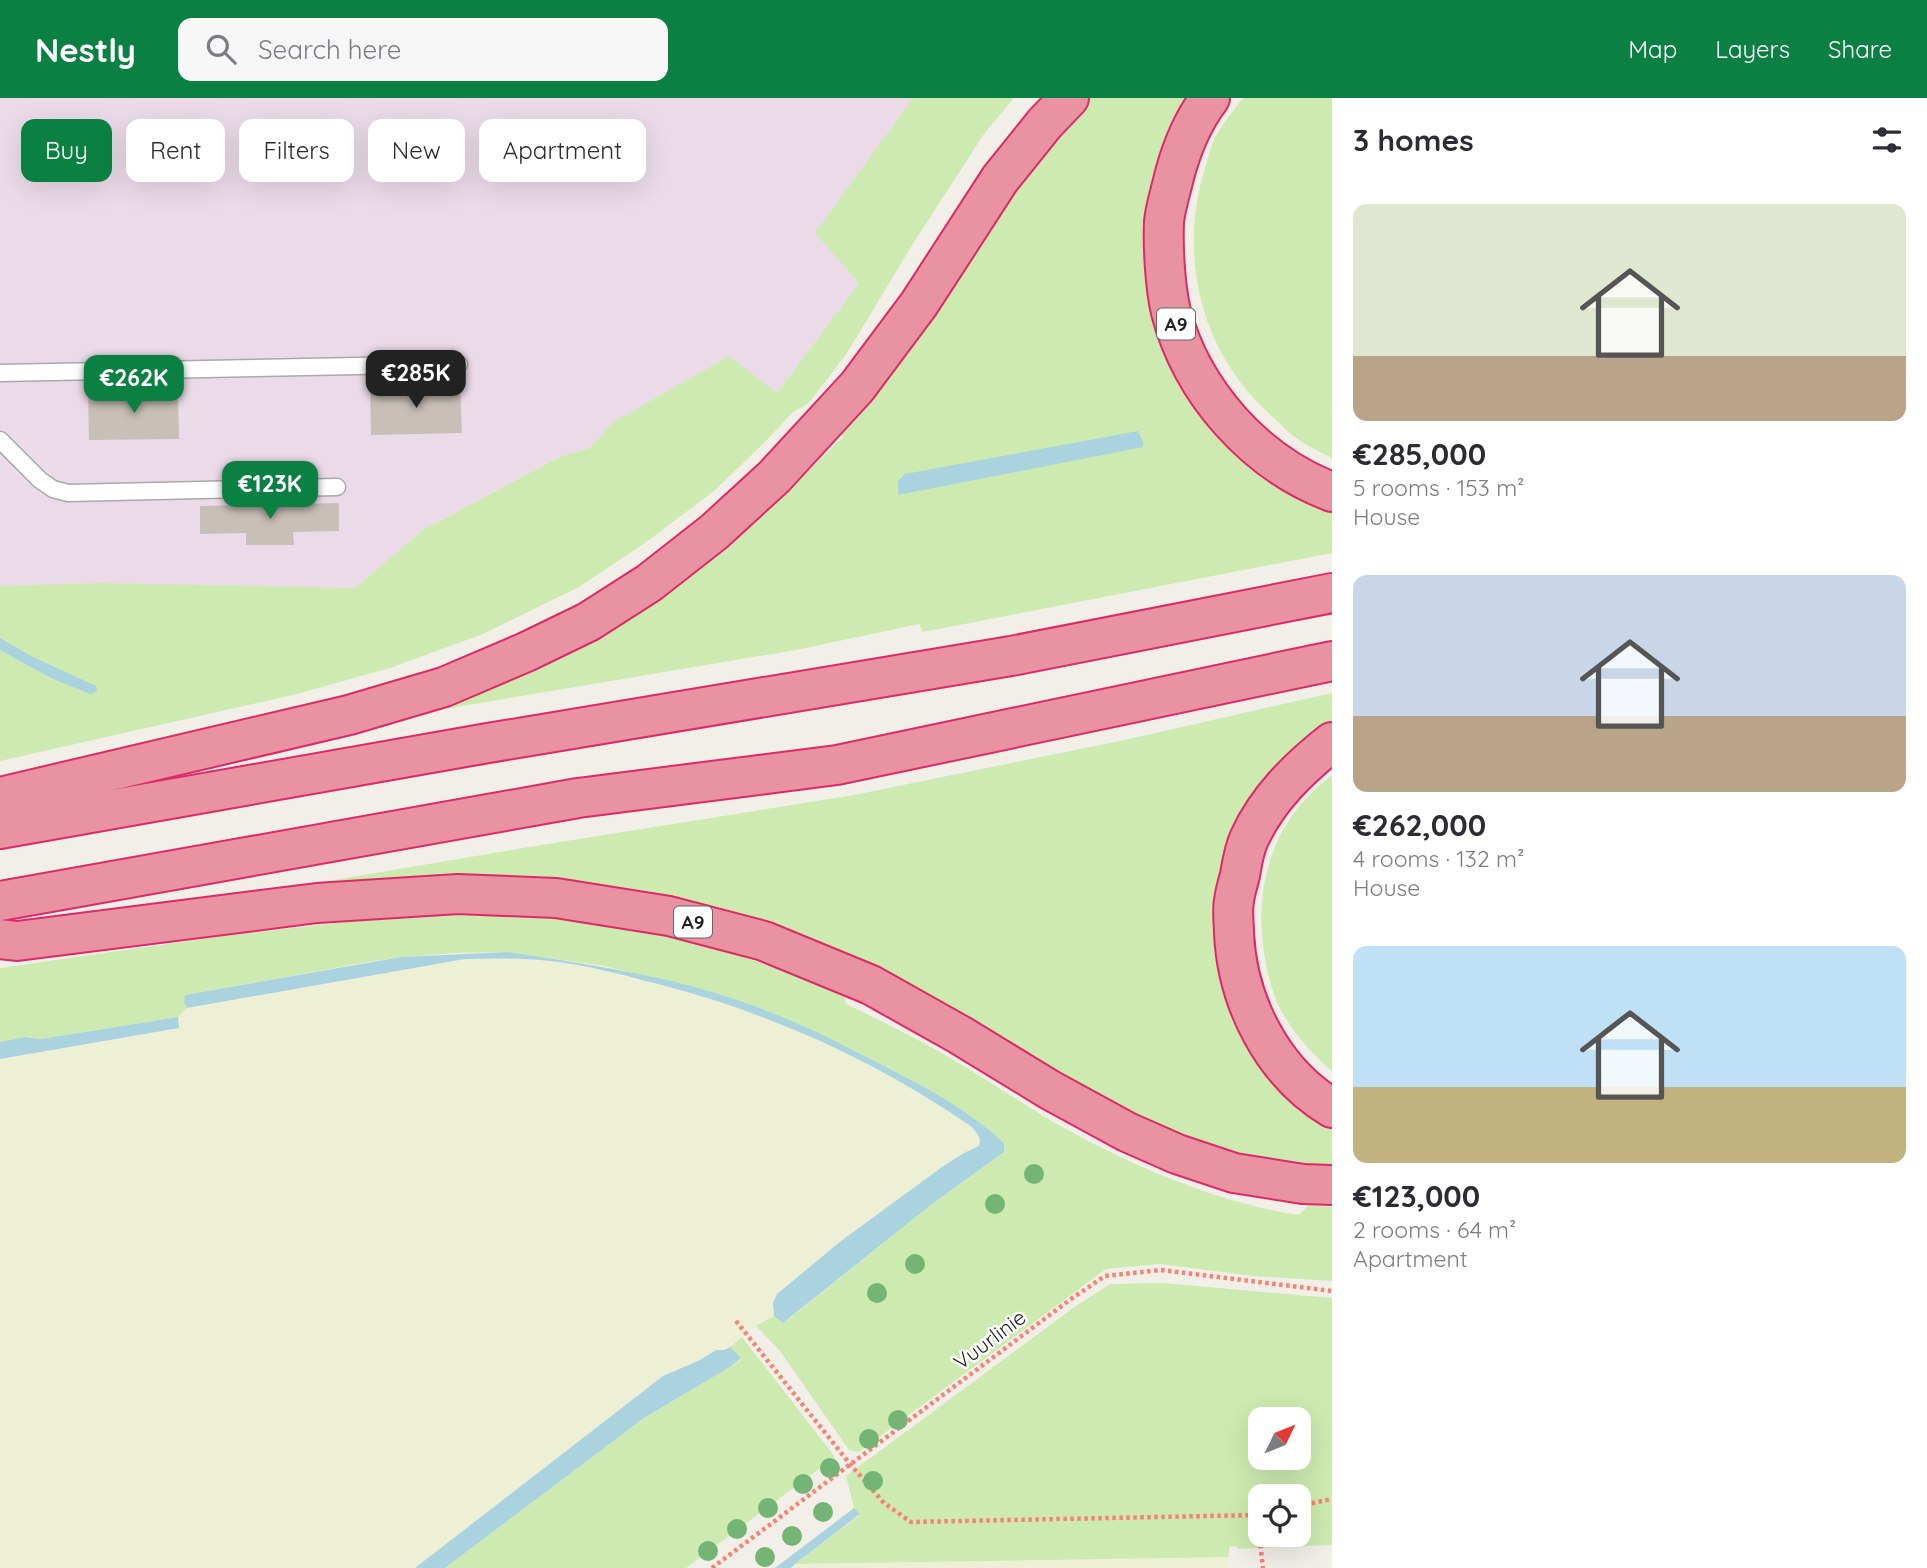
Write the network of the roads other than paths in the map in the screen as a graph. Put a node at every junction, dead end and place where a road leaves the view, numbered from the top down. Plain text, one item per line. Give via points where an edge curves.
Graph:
1 (1069, 98) edge
2 (1210, 98) edge
3 (459, 364) dead end
4 (0, 373) edge
5 (0, 440) edge
6 (337, 487) dead end
7 (1332, 492) edge
8 (1332, 593) edge
9 (1332, 661) edge
10 (1332, 742) edge
11 (0, 797) edge
12 (0, 829) edge
13 (0, 901) edge
14 (0, 940) edge
15 (1332, 1108) edge
16 (1332, 1185) edge

1 - 11 highway via 1000,179 919,304 857,387 774,477 649,583 588,622 444,687 349,715
2 - 7 highway, A9 via 1179,157 1164,220 1171,311 1201,380 1238,430 1300,478
3 - 4 lane
5 - 6 lane via 40,480 68,493
8 - 12 highway via 1011,656
9 - 13 highway via 837,765 578,798
10 - 15 highway via 1299,770 1265,811 1249,840 1233,903 1236,957 1255,1021 1293,1078
14 - 16 highway, A9 via 317,903 458,894 556,898 669,916 764,941 871,985 1050,1090 1177,1154 1234,1173

